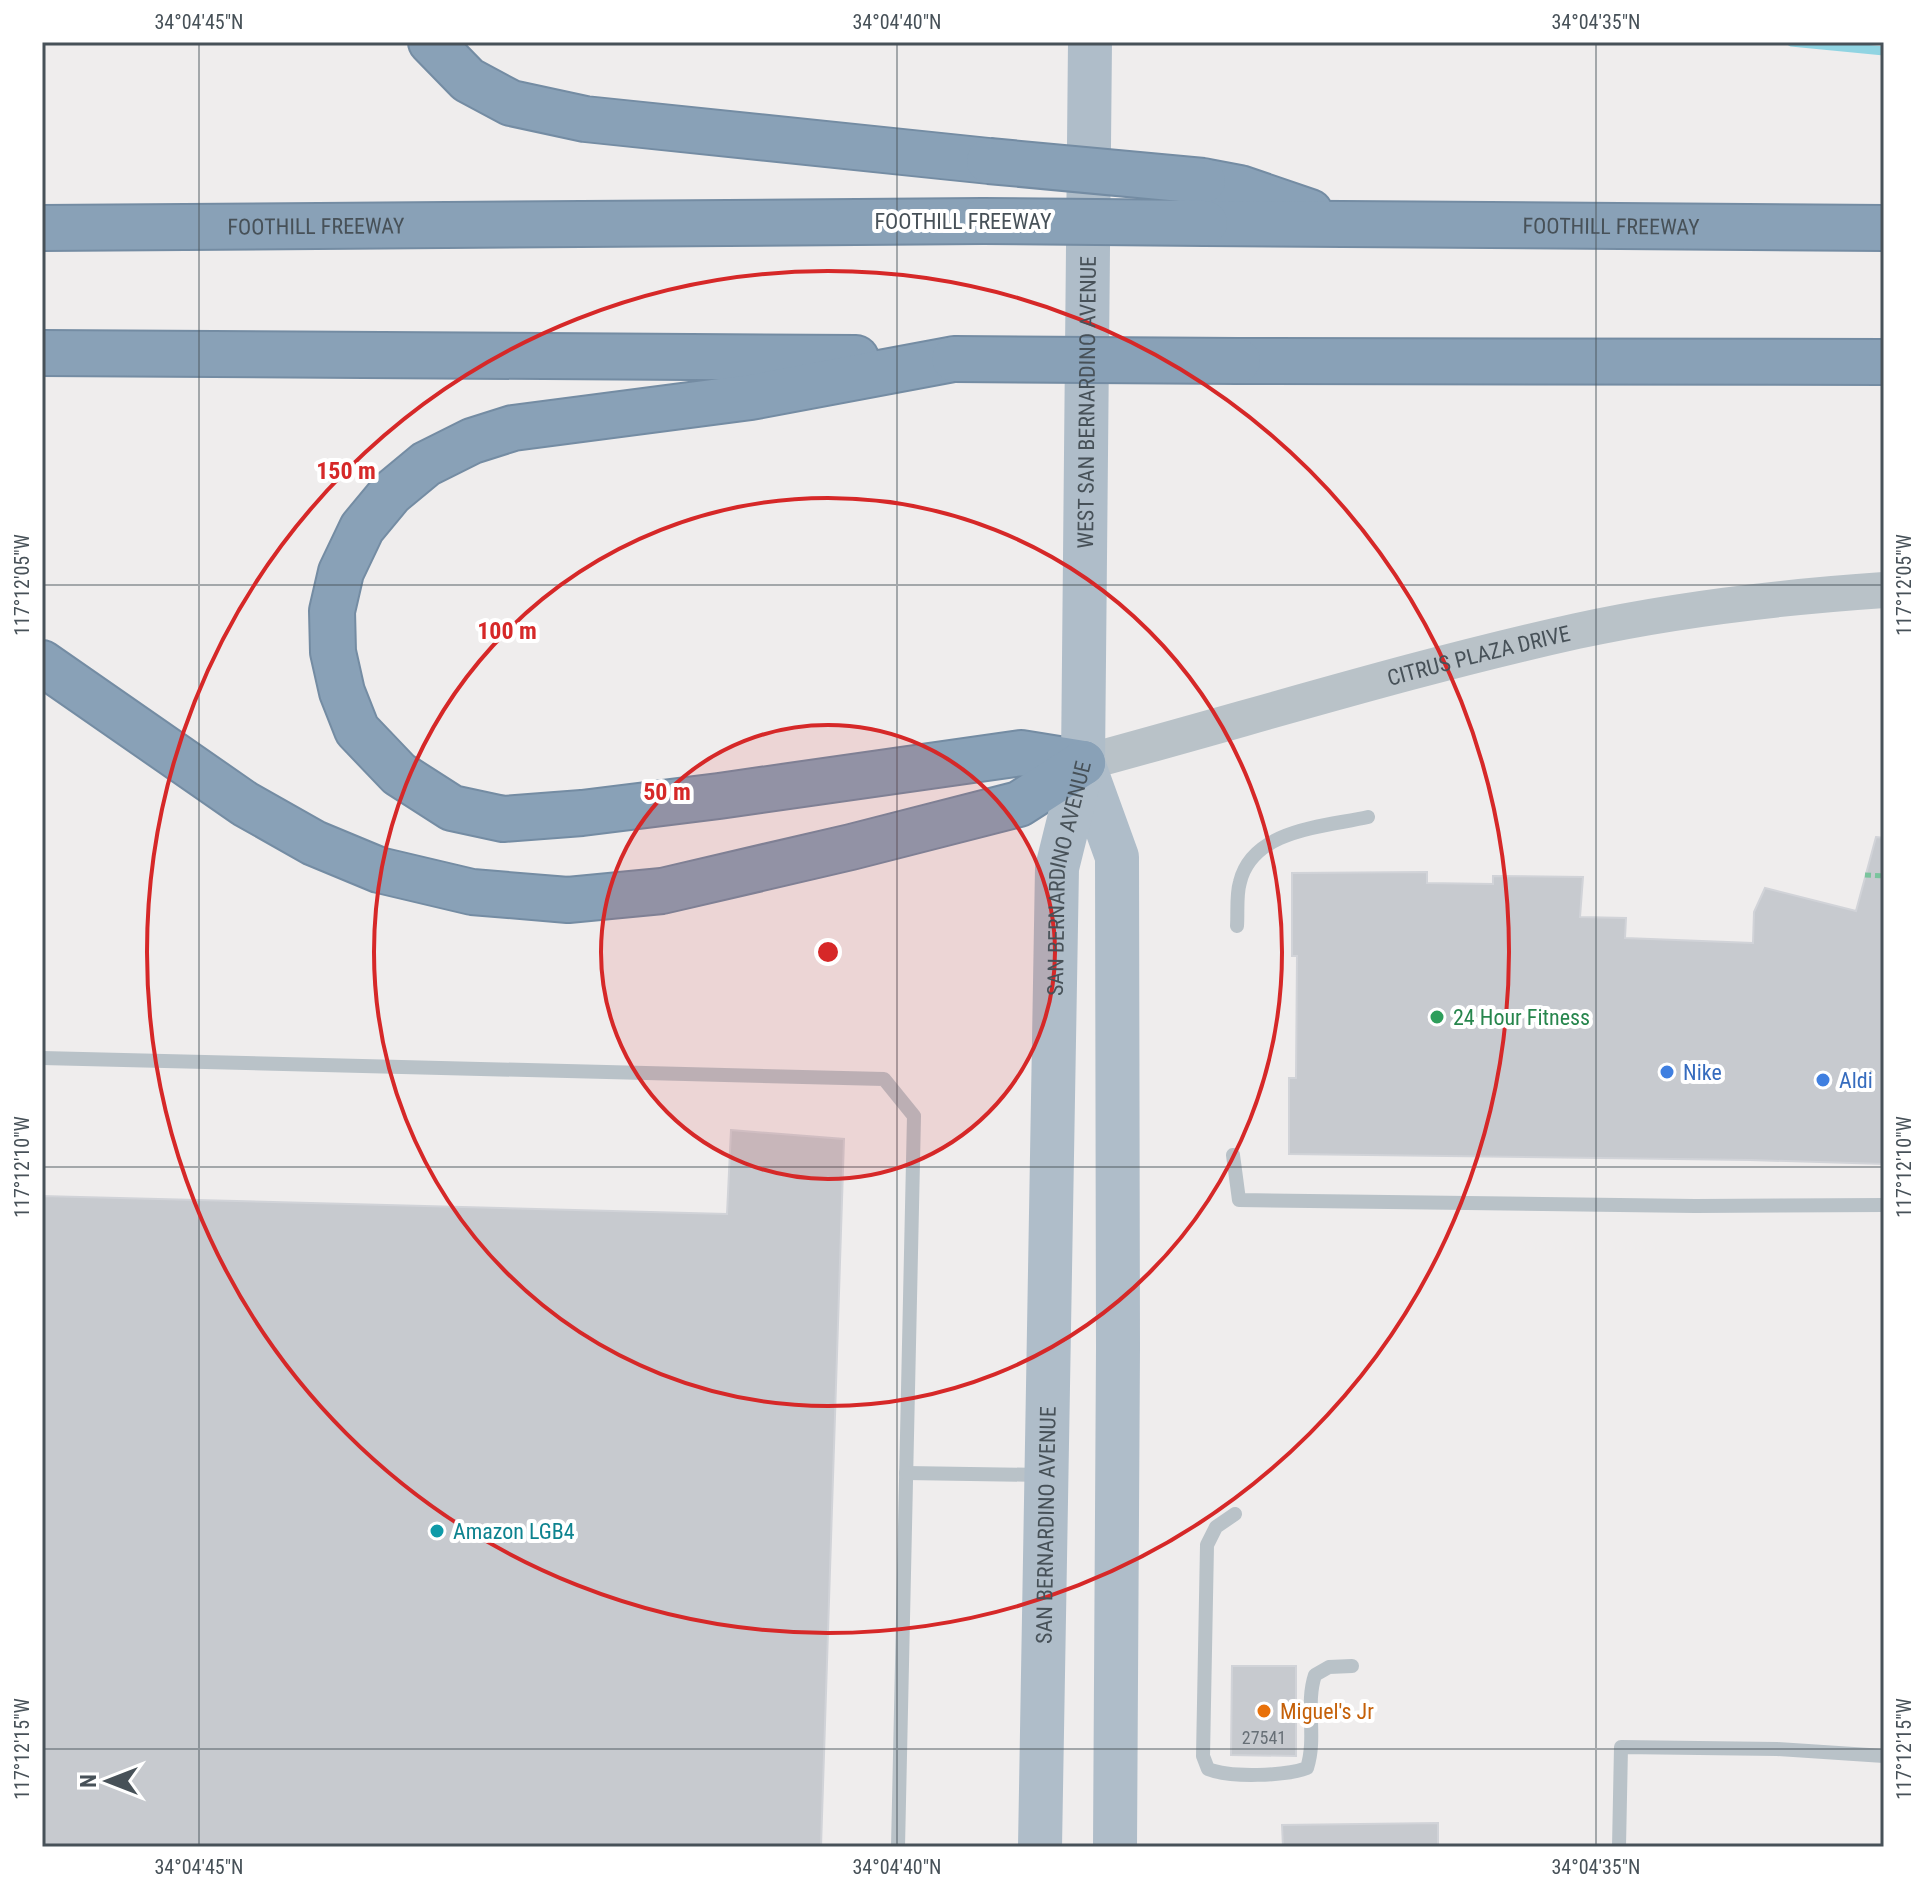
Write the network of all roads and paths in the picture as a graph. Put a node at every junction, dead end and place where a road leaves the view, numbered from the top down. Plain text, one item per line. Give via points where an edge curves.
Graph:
1 (431, 42) edge
2 (1090, 42) edge
3 (1204, 202) junction
4 (42, 228) edge
5 (1884, 228) edge
6 (42, 353) edge
7 (954, 359) junction
8 (1884, 362) edge
9 (1884, 590) edge
10 (42, 663) edge
11 (1083, 763) junction
12 (1368, 817) dead end
13 (1865, 875) dead end
14 (1884, 876) edge
15 (1237, 926) dead end
16 (42, 1058) edge
17 (1233, 1155) dead end
18 (1884, 1205) edge
19 (906, 1473) junction
20 (1045, 1475) junction
21 (1235, 1514) dead end
22 (1352, 1666) dead end
23 (1884, 1756) edge
24 (898, 1847) edge
25 (1040, 1847) edge
26 (1115, 1847) edge
27 (1619, 1847) edge

1 - 3 highway, bridge via 468,80 511,103 585,119 989,161
2 - 11 main road, WEST SAN BERNARDINO AVENUE
3 - 4 highway, FOOTHILL FREEWAY, bridge via 983,221
3 - 5 highway, FOOTHILL FREEWAY via 1346,224
6 - 7 highway
7 - 8 highway, bridge
7 - 11 highway via 751,397 513,428 426,464 391,493 362,528 341,572 332,611 333,652 342,692 357,730 399,774 452,808 503,819 719,796 1021,753
9 - 11 street, CITRUS PLAZA DRIVE via 1784,597 1578,631
10 - 11 highway via 245,804 314,843 379,870 472,892 568,900 662,891 1019,804
11 - 20 main road, SAN BERNARDINO AVENUE via 1057,868
11 - 26 main road, SAN BERNARDINO AVENUE via 1117,857
12 - 15 lane via 1282,836 1253,854 1240,882
13 - 14 path
16 - 19 lane via 884,1079 914,1116
17 - 18 lane via 1239,1200
19 - 20 lane
19 - 24 lane
20 - 25 main road, SAN BERNARDINO AVENUE
21 - 22 lane via 1216,1527 1207,1545 1203,1756 1208,1769 1220,1774 1307,1768 1315,1675 1329,1667
23 - 27 lane via 1621,1747

